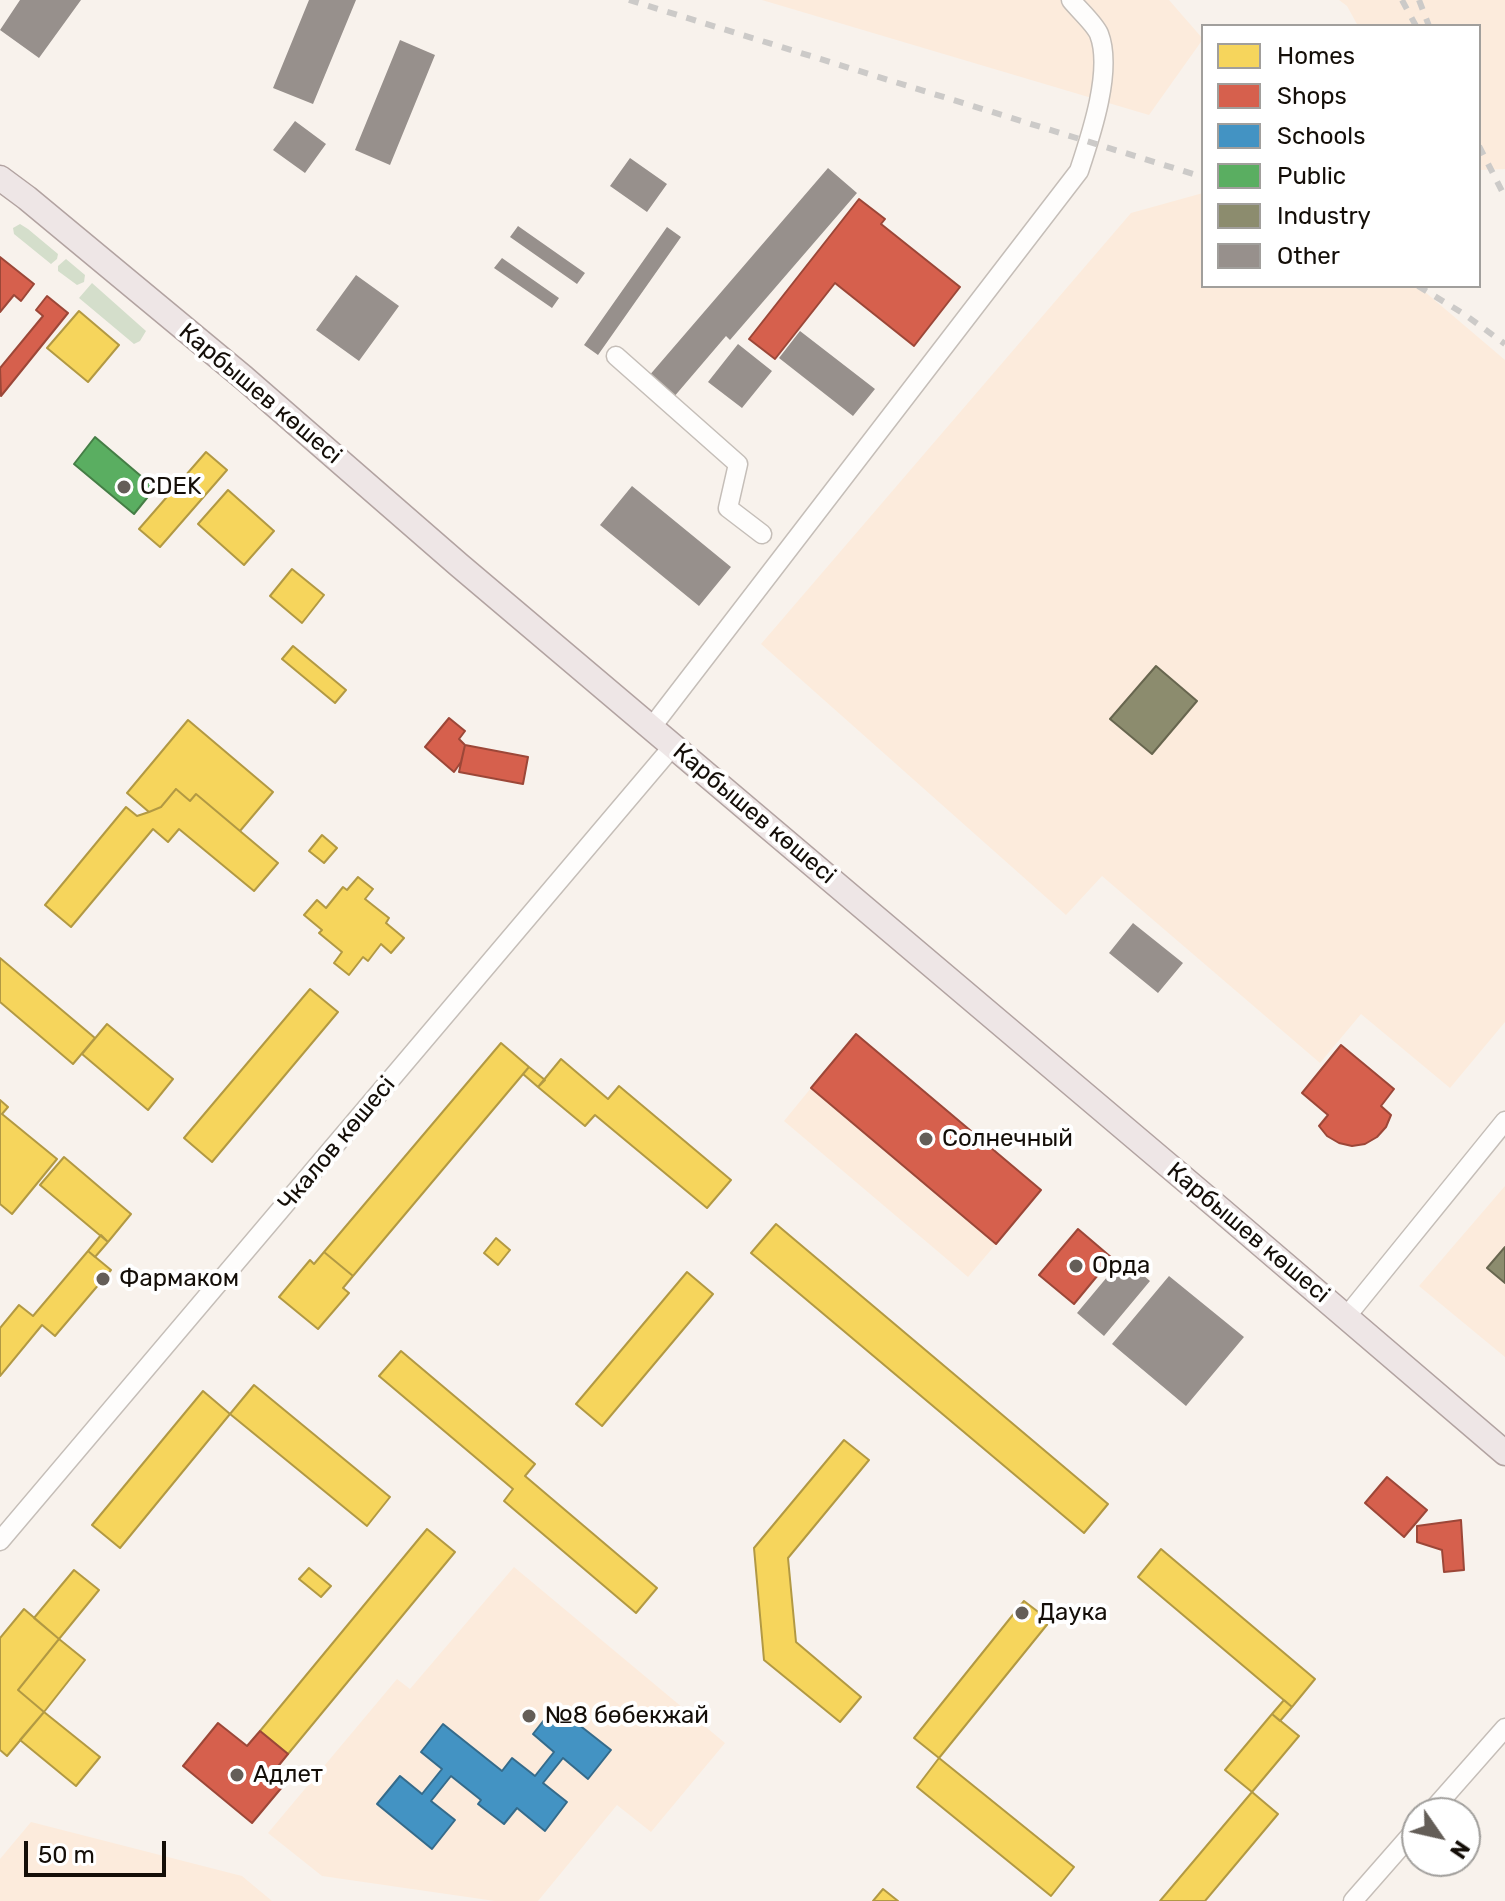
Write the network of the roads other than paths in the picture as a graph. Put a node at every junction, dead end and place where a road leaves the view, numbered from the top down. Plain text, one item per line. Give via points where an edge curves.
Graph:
1 (1071, 0) edge
2 (0, 178) edge
3 (616, 356) dead end
4 (762, 534) dead end
5 (651, 728) junction
6 (673, 746) junction
7 (1505, 1121) edge
8 (1346, 1317) junction
9 (1505, 1453) edge
10 (0, 1541) edge
11 (1505, 1728) edge
12 (1444, 1797) edge
13 (1401, 1846) edge
14 (1353, 1901) edge

1 - 5 street via 1099,33 1104,65 1094,125 1079,171
2 - 5 main road, Карбышев көшесі via 244,378
3 - 4 street via 738,464 728,508
5 - 6 main road, Карбышев көшесі
6 - 8 main road, Карбышев көшесі
6 - 10 street, Чкалов көшесі
7 - 8 street
8 - 9 main road, Карбышев көшесі
11 - 12 street
13 - 14 street

